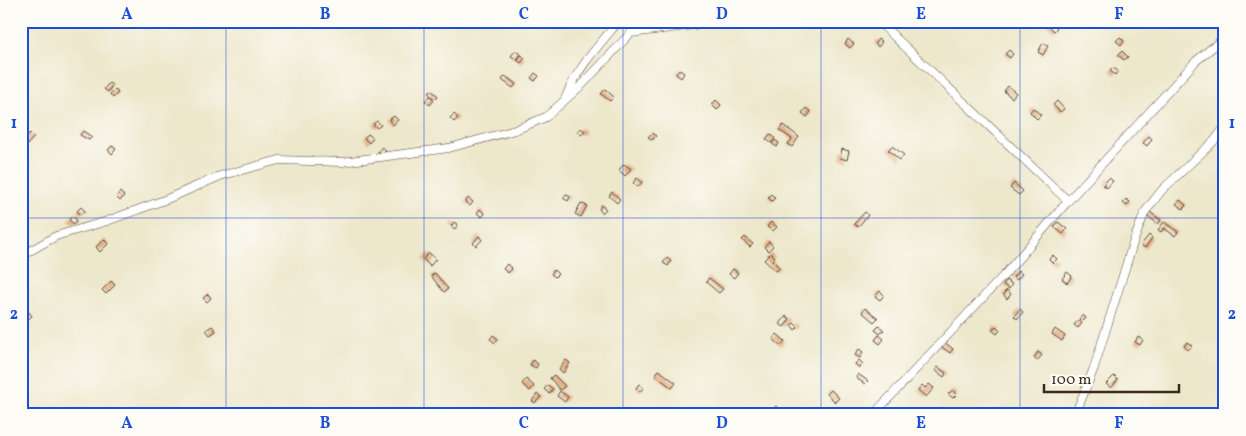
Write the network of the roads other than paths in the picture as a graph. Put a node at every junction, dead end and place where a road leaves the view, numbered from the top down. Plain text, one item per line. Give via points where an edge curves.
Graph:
1 (619, 21) edge
2 (642, 21) edge
3 (726, 21) edge
4 (878, 21) edge
5 (631, 33) junction
6 (1225, 37) edge
7 (564, 101) junction
8 (1225, 127) edge
9 (1068, 201) junction
10 (21, 256) edge
11 (874, 415) edge
12 (1075, 415) edge

1 - 7 street via 582,64
2 - 5 street
3 - 5 street
4 - 9 street
5 - 7 street
6 - 9 street via 1196,61
7 - 10 street via 546,117 515,130 449,148 342,162 279,160 220,176 107,221 56,236
8 - 12 street via 1162,190 1145,212 1094,368
9 - 11 street

